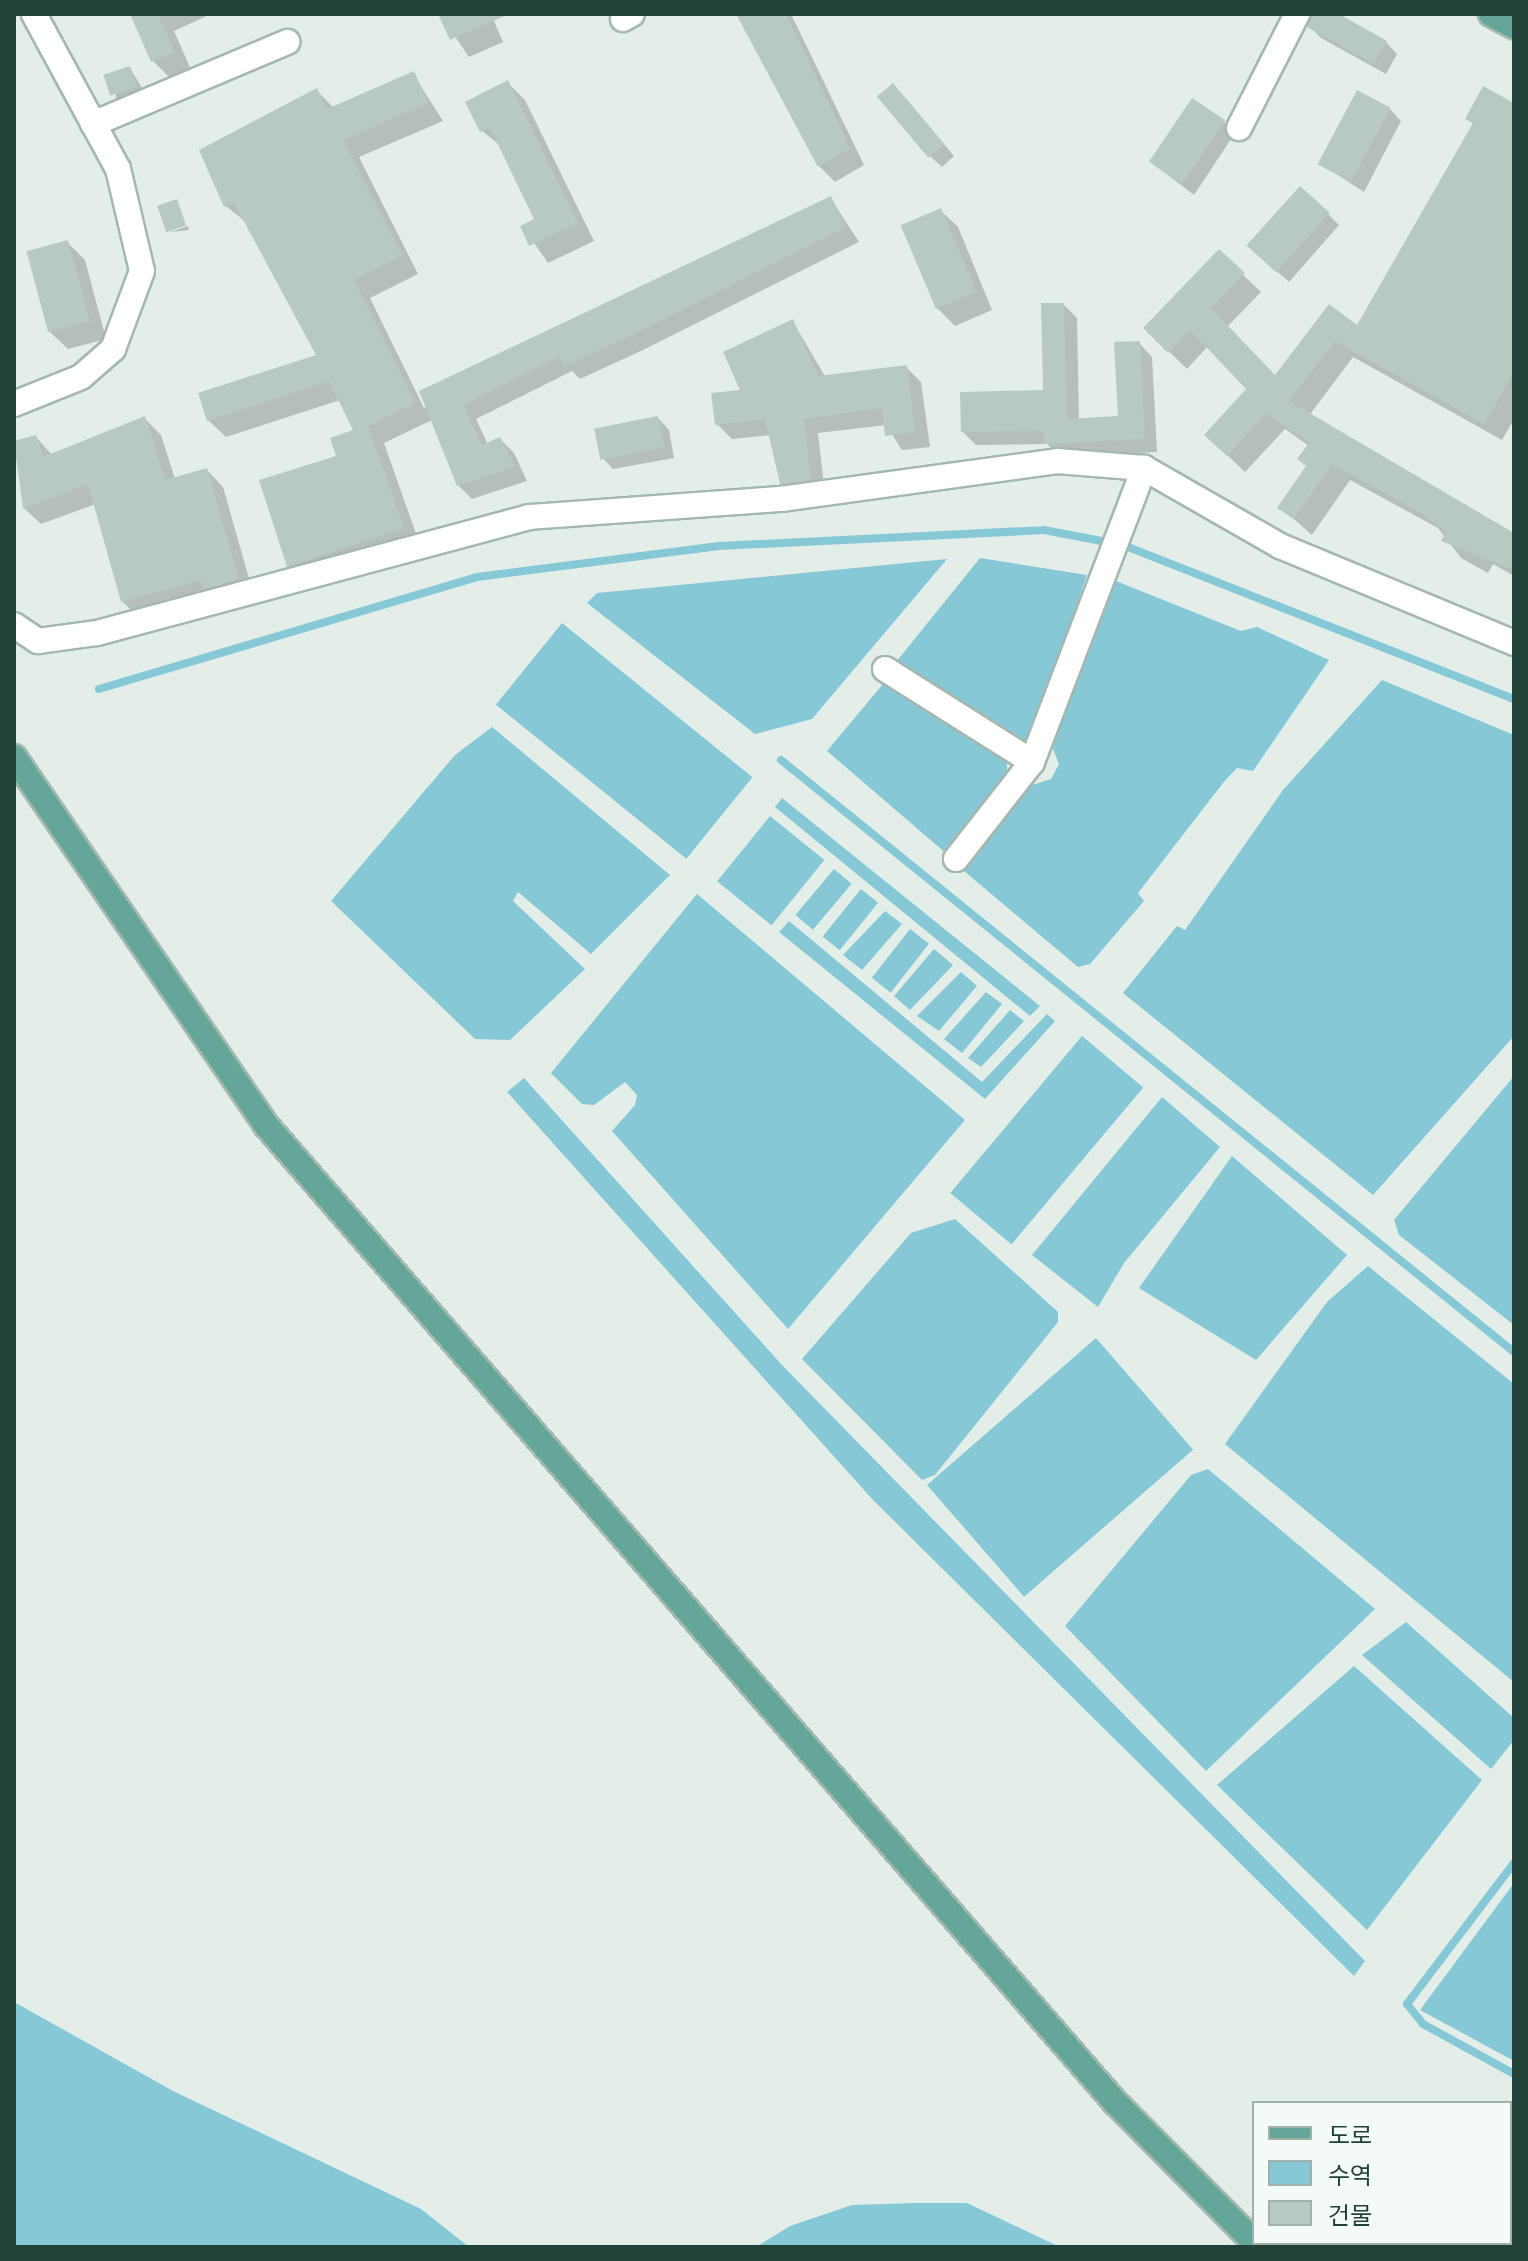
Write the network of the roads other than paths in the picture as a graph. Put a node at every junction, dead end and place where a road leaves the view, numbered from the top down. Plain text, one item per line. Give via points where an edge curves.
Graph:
1 (34, 14) edge
2 (1297, 14) edge
3 (1491, 14) edge
4 (1514, 26) edge
5 (287, 42) dead end
6 (93, 124) junction
7 (1239, 128) dead end
8 (14, 404) edge
9 (1144, 468) junction
10 (14, 625) edge
11 (1514, 643) edge
12 (885, 669) dead end
13 (14, 757) edge
14 (1032, 762) junction
15 (956, 859) dead end
16 (1252, 2239) edge

1 - 6 street
2 - 7 street
3 - 4 main road
5 - 6 street
6 - 8 street via 135,226 142,271 133,307 113,349 81,377
9 - 10 street via 1057,461 781,499 529,517 97,633 38,641
9 - 11 street via 1280,546
9 - 14 street via 1115,530
12 - 14 street
13 - 16 main road via 265,1124 1115,2102
14 - 15 street

